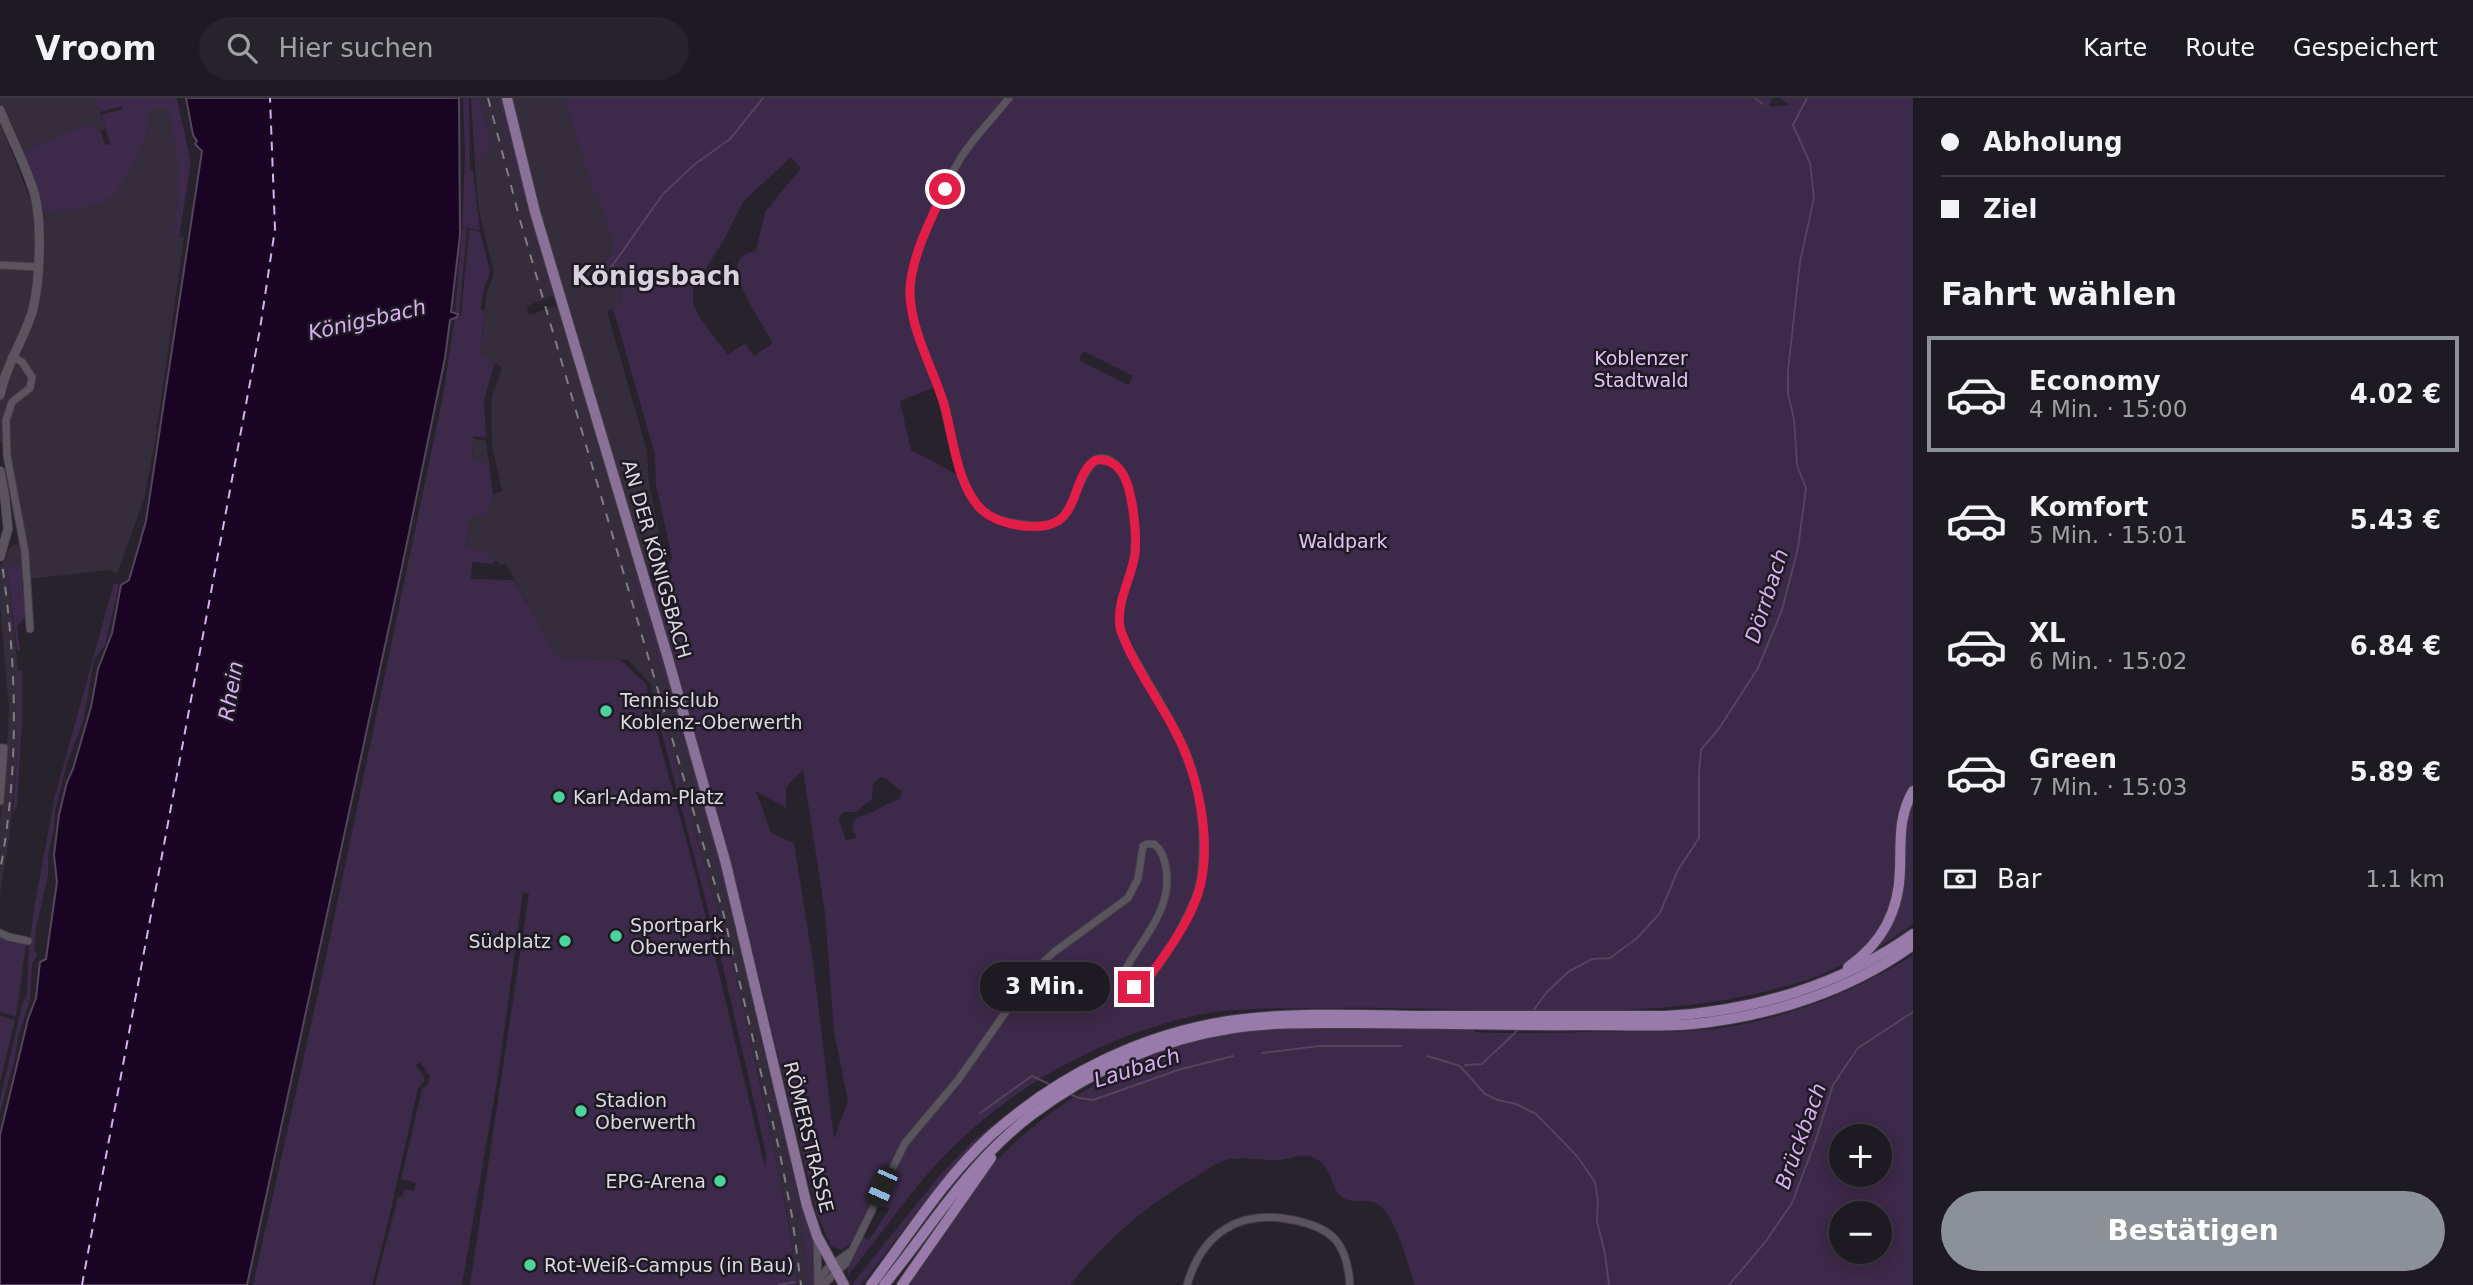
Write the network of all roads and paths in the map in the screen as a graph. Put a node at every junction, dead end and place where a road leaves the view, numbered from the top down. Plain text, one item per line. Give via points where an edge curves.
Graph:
1 (507, 98) edge
2 (1009, 98) edge
3 (0, 110) edge
4 (0, 265) edge
5 (38, 267) junction
6 (12, 356) junction
7 (0, 394) edge
8 (0, 471) edge
9 (0, 557) edge
10 (30, 629) dead end
11 (0, 748) edge
12 (1913, 791) edge
13 (0, 801) edge
14 (0, 933) edge
15 (1913, 934) edge
16 (28, 941) dead end
17 (1913, 946) edge
18 (1821, 983) junction
19 (1585, 1021) junction
20 (766, 1031) joint
21 (1003, 1140) junction
22 (817, 1236) junction
23 (834, 1268) junction
24 (820, 1283) edge
25 (844, 1285) edge
26 (870, 1285) edge
27 (884, 1285) edge
28 (902, 1285) edge
29 (1187, 1285) edge
30 (1350, 1285) edge

1 - 20 main road, AN DER KÖNIGSBACH via 726,864
2 - 23 street via 962,156 935,211 913,269 913,317 967,486 983,511 1011,523 1049,525 1068,511 1094,461 1111,462 1124,475 1135,551 1119,607 1120,628 1192,766 1202,825 1200,882 1189,913 1156,968 1142,984 1128,985 1124,972 1159,916 1166,895 1162,853 1154,844 1143,846 1139,875 1128,898 1054,952 1020,988 958,1080 905,1143 853,1250 843,1267
3 - 5 street via 34,195 39,221
4 - 5 street
5 - 6 street via 33,310
6 - 7 street
6 - 10 street via 32,377 30,388 12,402 6,420 7,456 25,552
8 - 9 street, bridge via 8,529
11 - 13 street via 4,748
12 - 18 highway via 1902,819 1892,916 1874,946
14 - 16 street
15 - 18 highway via 1850,972
17 - 19 highway via 1827,993 1757,1013 1685,1024
18 - 19 highway via 1719,1011
19 - 21 highway via 1285,1023 1213,1031 1113,1065 1046,1105
19 - 26 highway via 1269,1017 1193,1028 1129,1048 1052,1089 988,1138 943,1188
20 - 22 main road, RÖMERSTRASSE
21 - 27 highway via 962,1181
21 - 28 highway
22 - 23 main road, RÖMERSTRASSE
22 - 24 street
23 - 24 street
23 - 25 main road, RÖMERSTRASSE
29 - 30 street via 1197,1258 1217,1234 1241,1221 1266,1216 1314,1224 1335,1237 1346,1256

